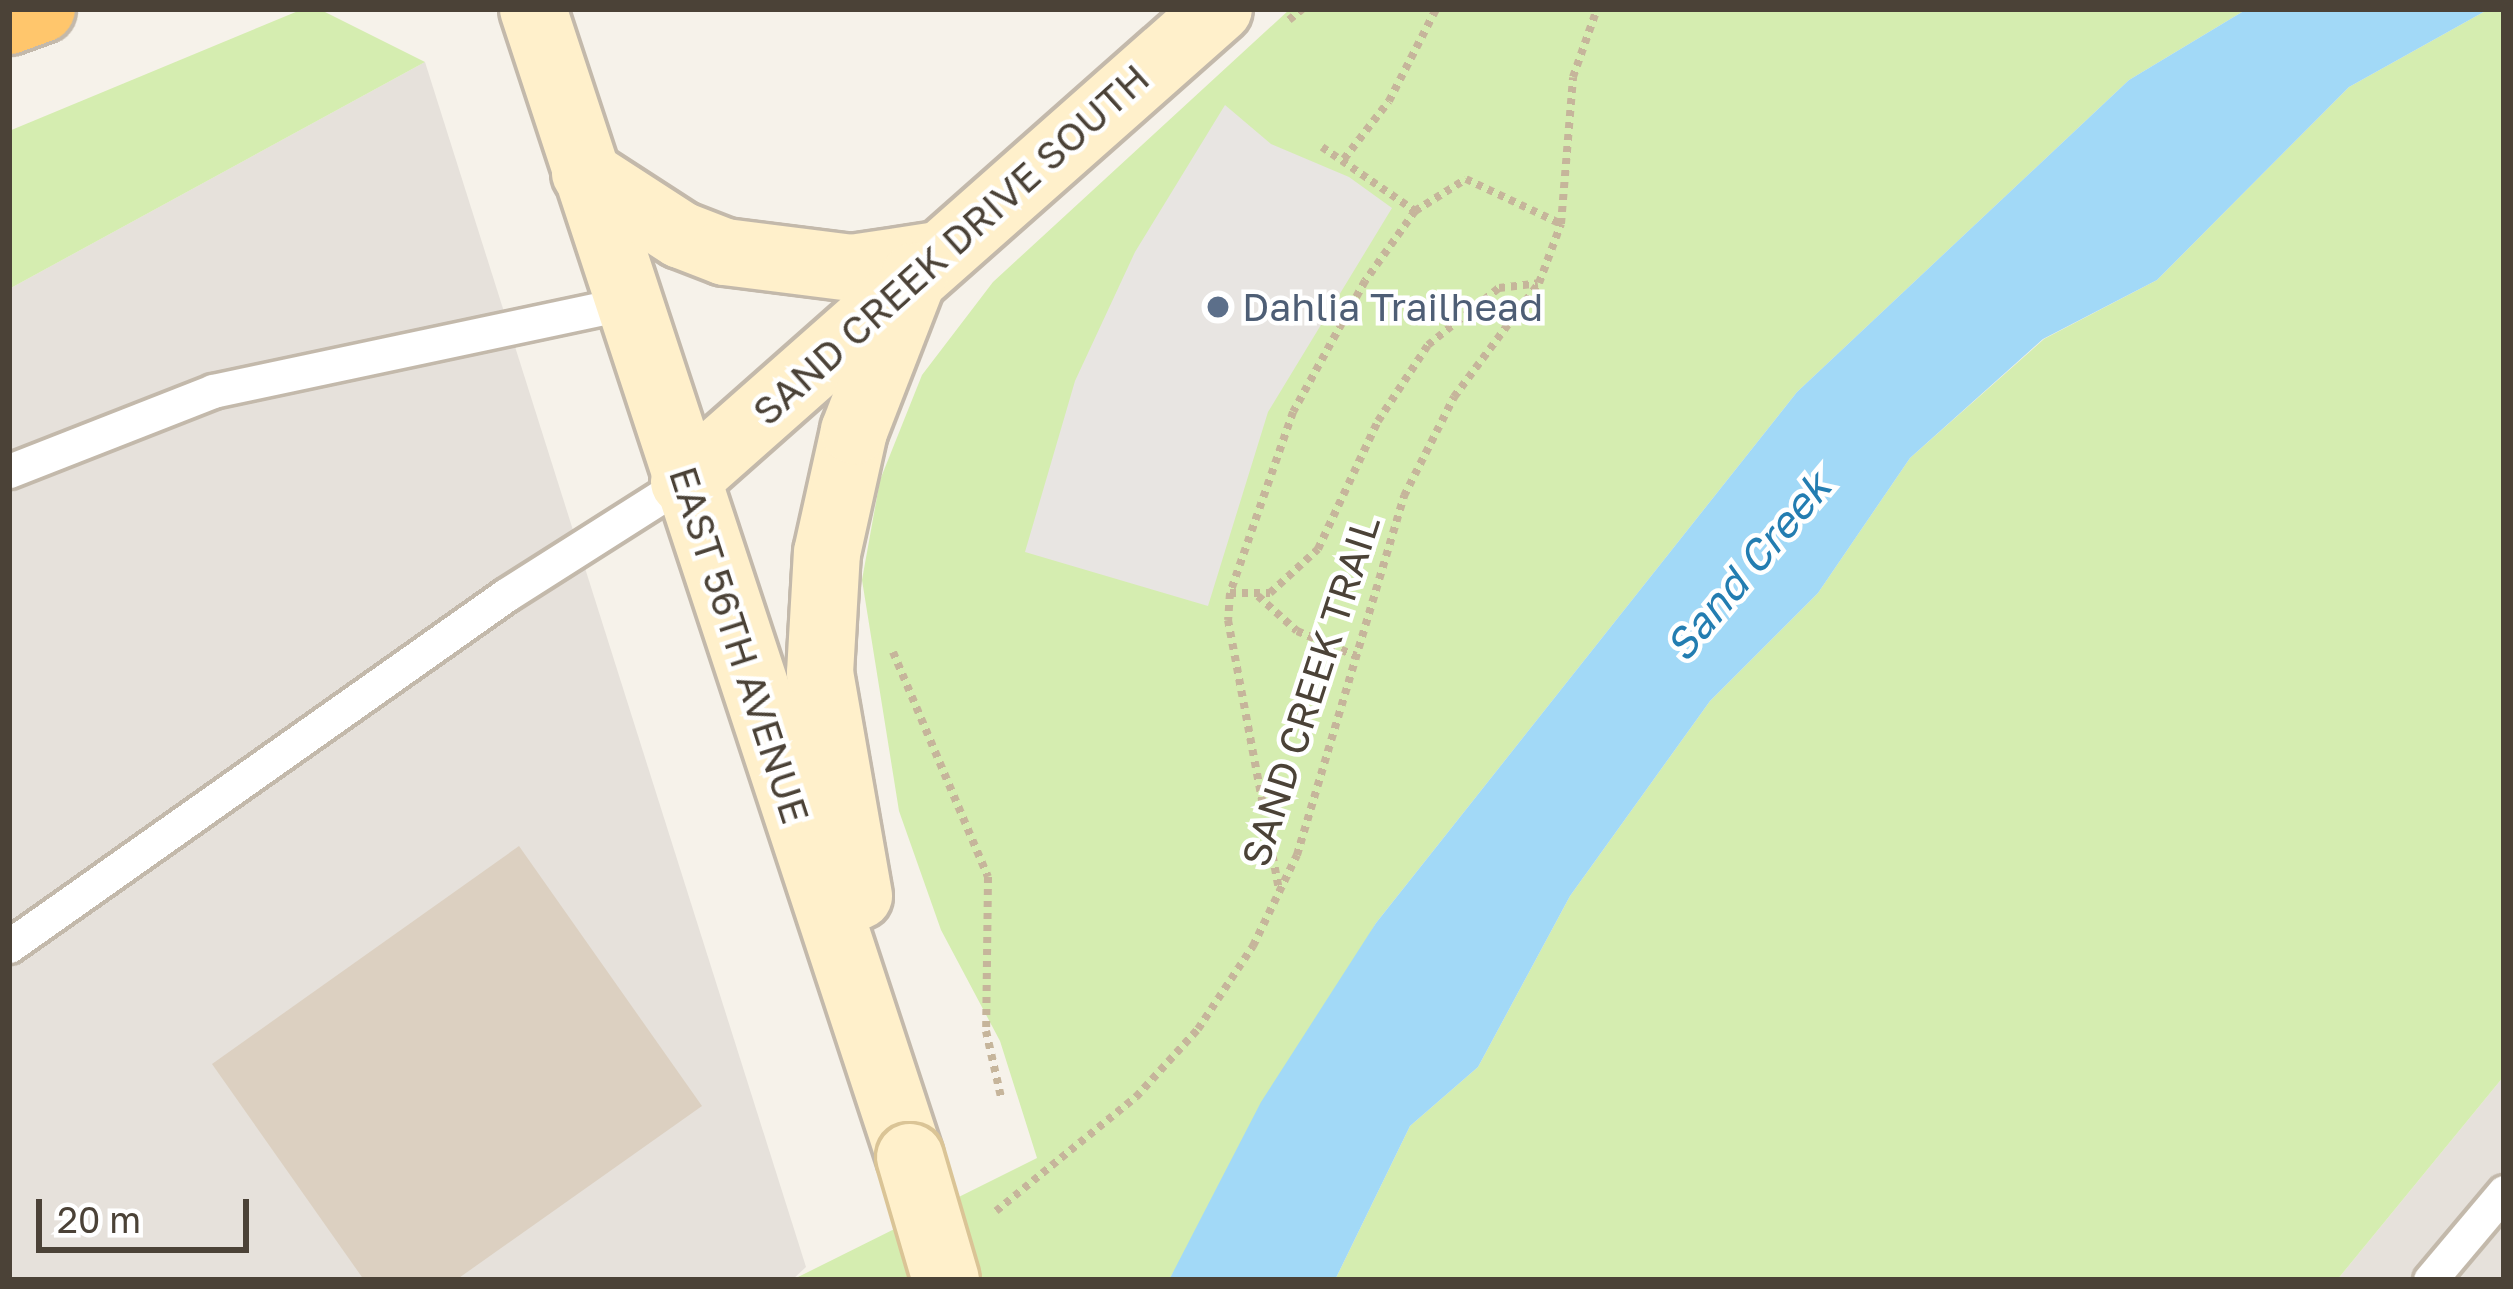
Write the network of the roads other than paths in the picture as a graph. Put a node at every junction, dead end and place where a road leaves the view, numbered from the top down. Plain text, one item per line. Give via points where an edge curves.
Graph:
1 (42, 9) edge
2 (533, 9) edge
3 (9, 21) edge
4 (1245, 23) edge
5 (585, 173) junction
6 (926, 266) junction
7 (627, 303) junction
8 (9, 471) edge
9 (685, 482) junction
10 (9, 946) edge
11 (910, 1157) junction
12 (2504, 1192) edge
13 (946, 1280) edge
14 (2430, 1280) edge

1 - 3 highway
2 - 5 main road, EAST 56TH AVENUE
4 - 6 main road, SAND CREEK DRIVE SOUTH
5 - 6 main road via 681,235 725,252 851,268
5 - 7 main road, EAST 56TH AVENUE
6 - 9 main road, SAND CREEK DRIVE SOUTH
6 - 11 main road via 875,365 835,497 820,673
7 - 8 lane via 213,391
7 - 9 main road, EAST 56TH AVENUE
9 - 10 lane via 506,595
9 - 11 main road, EAST 56TH AVENUE
11 - 13 main road, EAST 56TH AVENUE, bridge
12 - 14 lane

